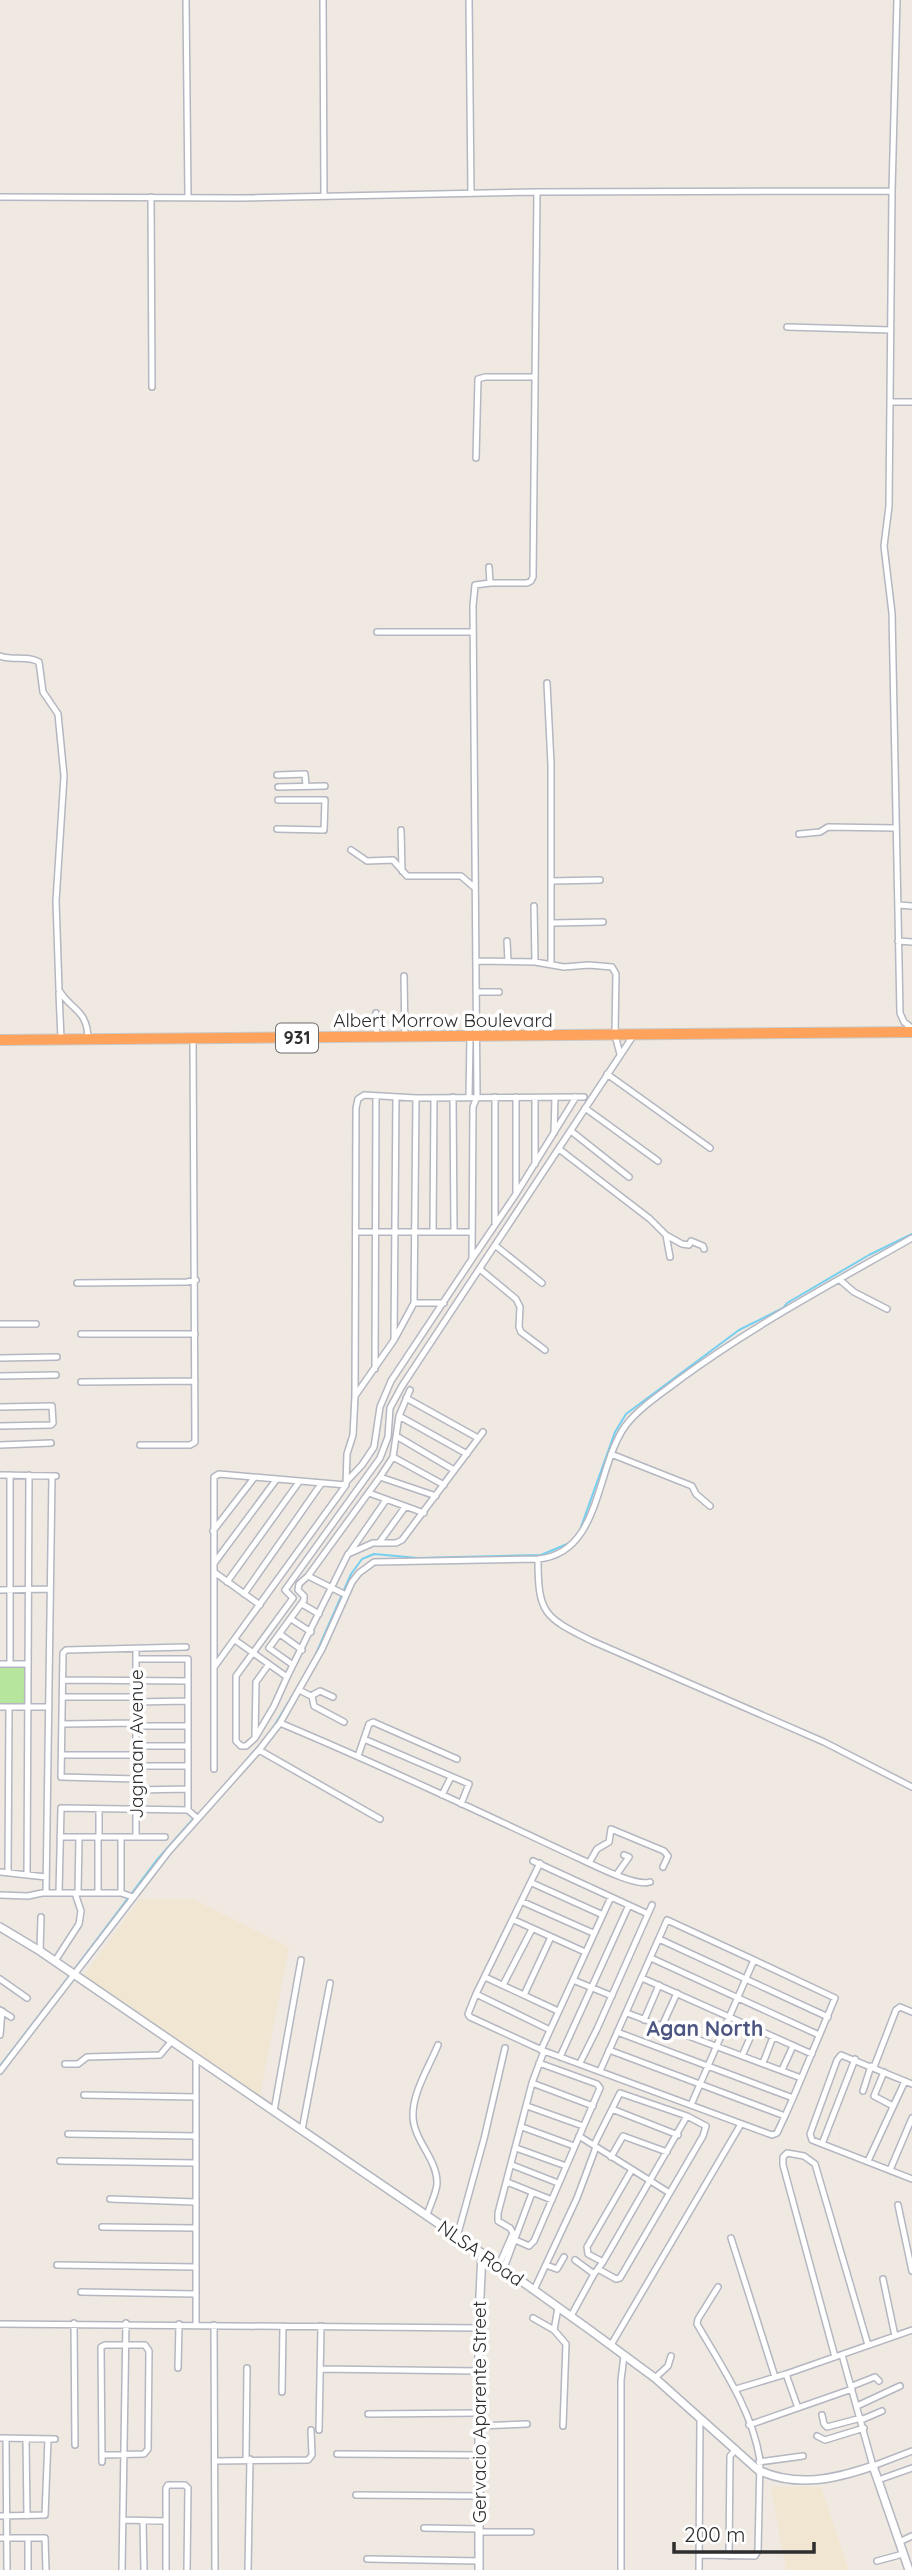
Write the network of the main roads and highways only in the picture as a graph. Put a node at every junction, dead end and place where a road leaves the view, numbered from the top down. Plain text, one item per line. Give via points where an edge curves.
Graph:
1 (912, 1030) edge
2 (615, 1036) junction
3 (912, 1037) edge
4 (0, 1041) edge
5 (0, 1927) edge
6 (482, 2253) junction
7 (907, 2558) edge
8 (479, 2570) edge
9 (909, 2570) edge

1 - 2 highway, Albert Morrow Boulevard / 931
2 - 3 highway, Albert Morrow Boulevard / 931
2 - 4 highway, Albert Morrow Boulevard / 931
5 - 6 main road, NLSA Road
6 - 7 main road, NLSA Road via 656,2378 736,2449 779,2478 833,2478 873,2466
6 - 8 main road, Gervacio Aparente Street
7 - 9 main road

